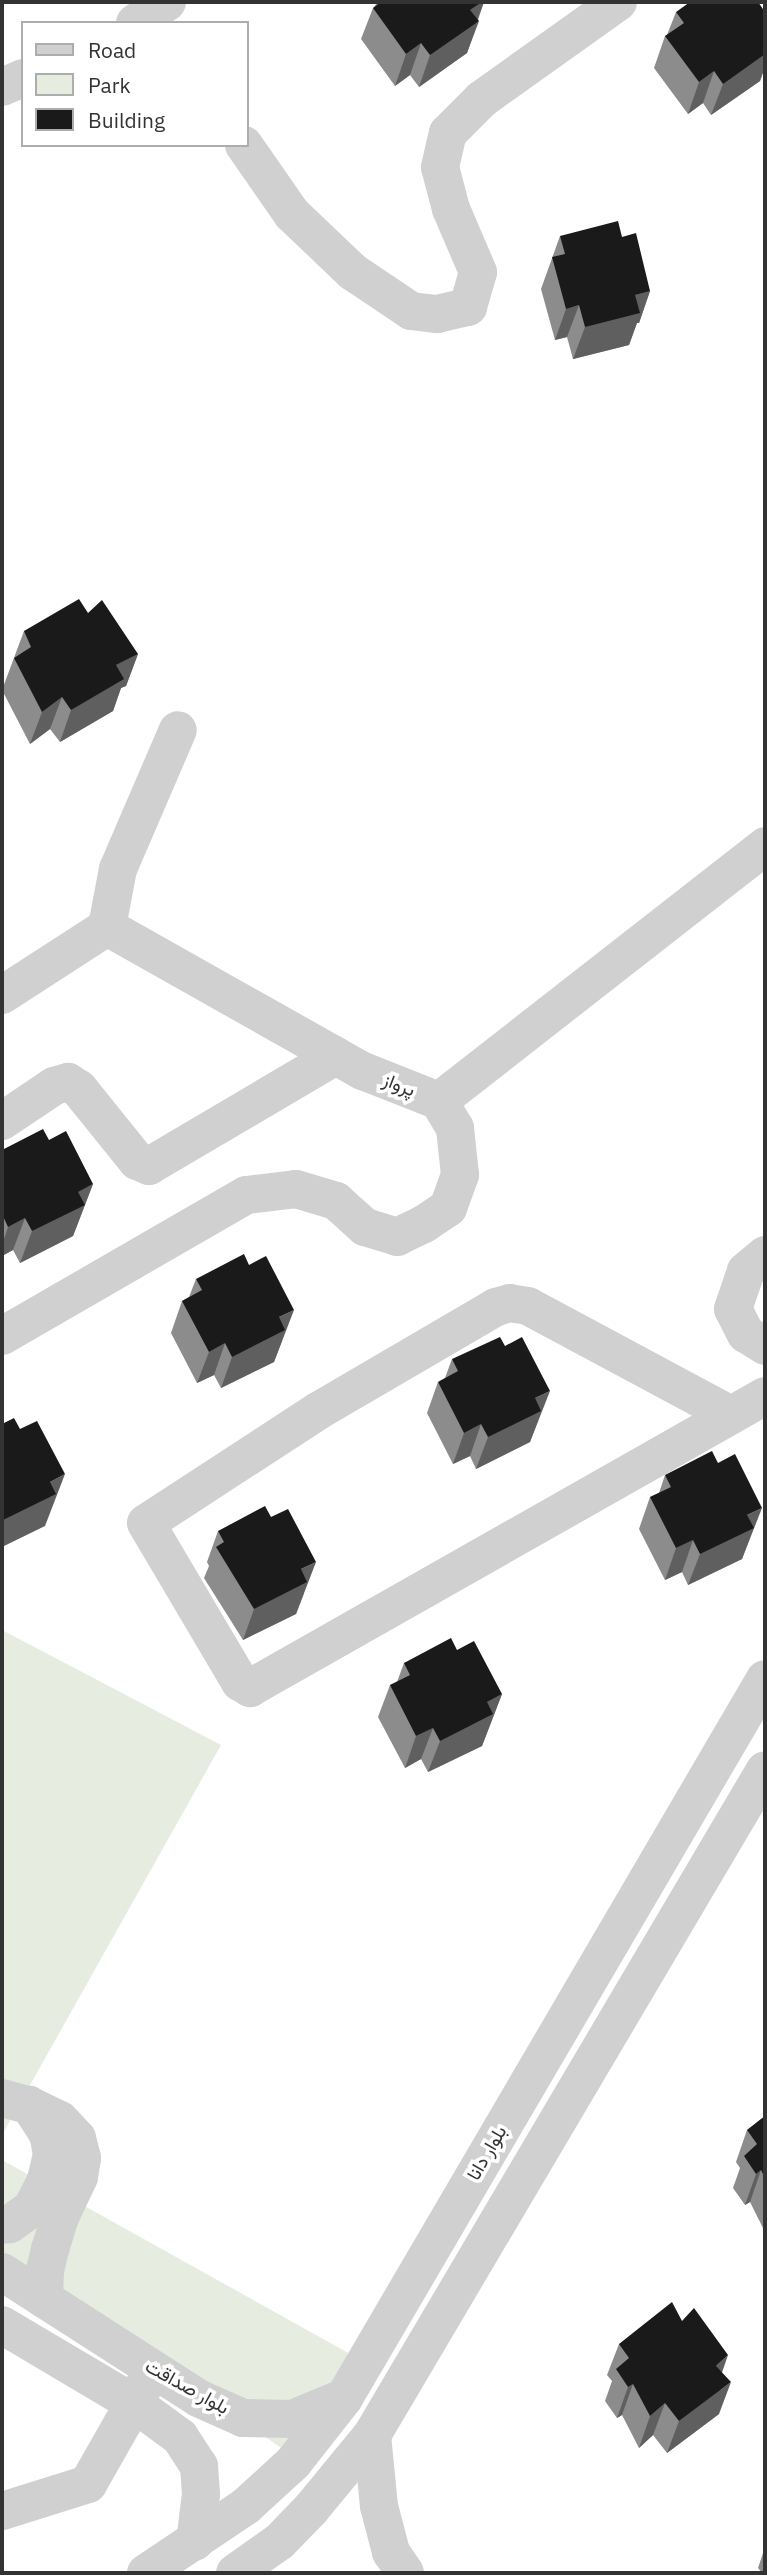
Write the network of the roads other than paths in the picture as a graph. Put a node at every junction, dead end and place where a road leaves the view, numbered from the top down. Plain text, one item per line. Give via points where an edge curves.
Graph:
1 (167, 2) edge
2 (618, 2) edge
3 (138, 21) edge
4 (21, 79) edge
5 (2, 87) edge
6 (245, 147) edge
7 (178, 730) dead end
8 (765, 846) edge
9 (107, 927) junction
10 (2, 995) edge
11 (336, 1056) junction
12 (439, 1101) junction
13 (2, 1121) edge
14 (765, 1255) edge
15 (2, 1335) edge
16 (765, 1346) edge
17 (765, 1396) edge
18 (731, 1415) junction
19 (765, 1679) edge
20 (765, 1770) edge
21 (15, 2101) edge
22 (2, 2225) edge
23 (2, 2272) edge
24 (44, 2299) junction
25 (2, 2325) edge
26 (151, 2369) junction
27 (344, 2398) junction
28 (135, 2404) junction
29 (372, 2435) junction
30 (2, 2511) edge
31 (195, 2542) junction
32 (146, 2573) edge
33 (235, 2573) edge
34 (405, 2573) edge

1 - 3 street
2 - 6 street via 482,99 447,132 440,167 450,209 478,272 468,307 437,314 411,310 353,272 292,214
4 - 5 street
7 - 9 street via 118,869
8 - 12 street, پرواز
9 - 10 street
9 - 11 street, پرواز
11 - 12 street, پرواز
11 - 13 street via 149,1166 137,1161 79,1089 68,1082 54,1086
12 - 15 street via 455,1128 460,1175 448,1208 425,1223 397,1237 365,1227 336,1201 296,1189 246,1195
14 - 16 street via 746,1271 733,1309 746,1334
17 - 18 street
18 - 18 street via 528,1306 510,1303 318,1411 146,1524 240,1682 250,1688
19 - 27 street, بلوار دانا
20 - 29 street
21 - 22 street via 48,2134 52,2154 32,2208
21 - 24 street via 60,2120 77,2138 82,2158 50,2249
23 - 24 street, بلوار صداقت
24 - 26 street, بلوار صداقت
25 - 28 street, بلوار صداقت
26 - 27 street, بلوار صداقت via 198,2398 243,2418 292,2419
26 - 28 street
27 - 31 street, بلوار دانا via 293,2463 246,2506
28 - 30 street via 88,2484
28 - 31 street, بلوار صداقت via 180,2437 198,2466 201,2494
29 - 33 street via 288,2533
29 - 34 street via 379,2506 391,2552
31 - 32 street, بلوار دانا

